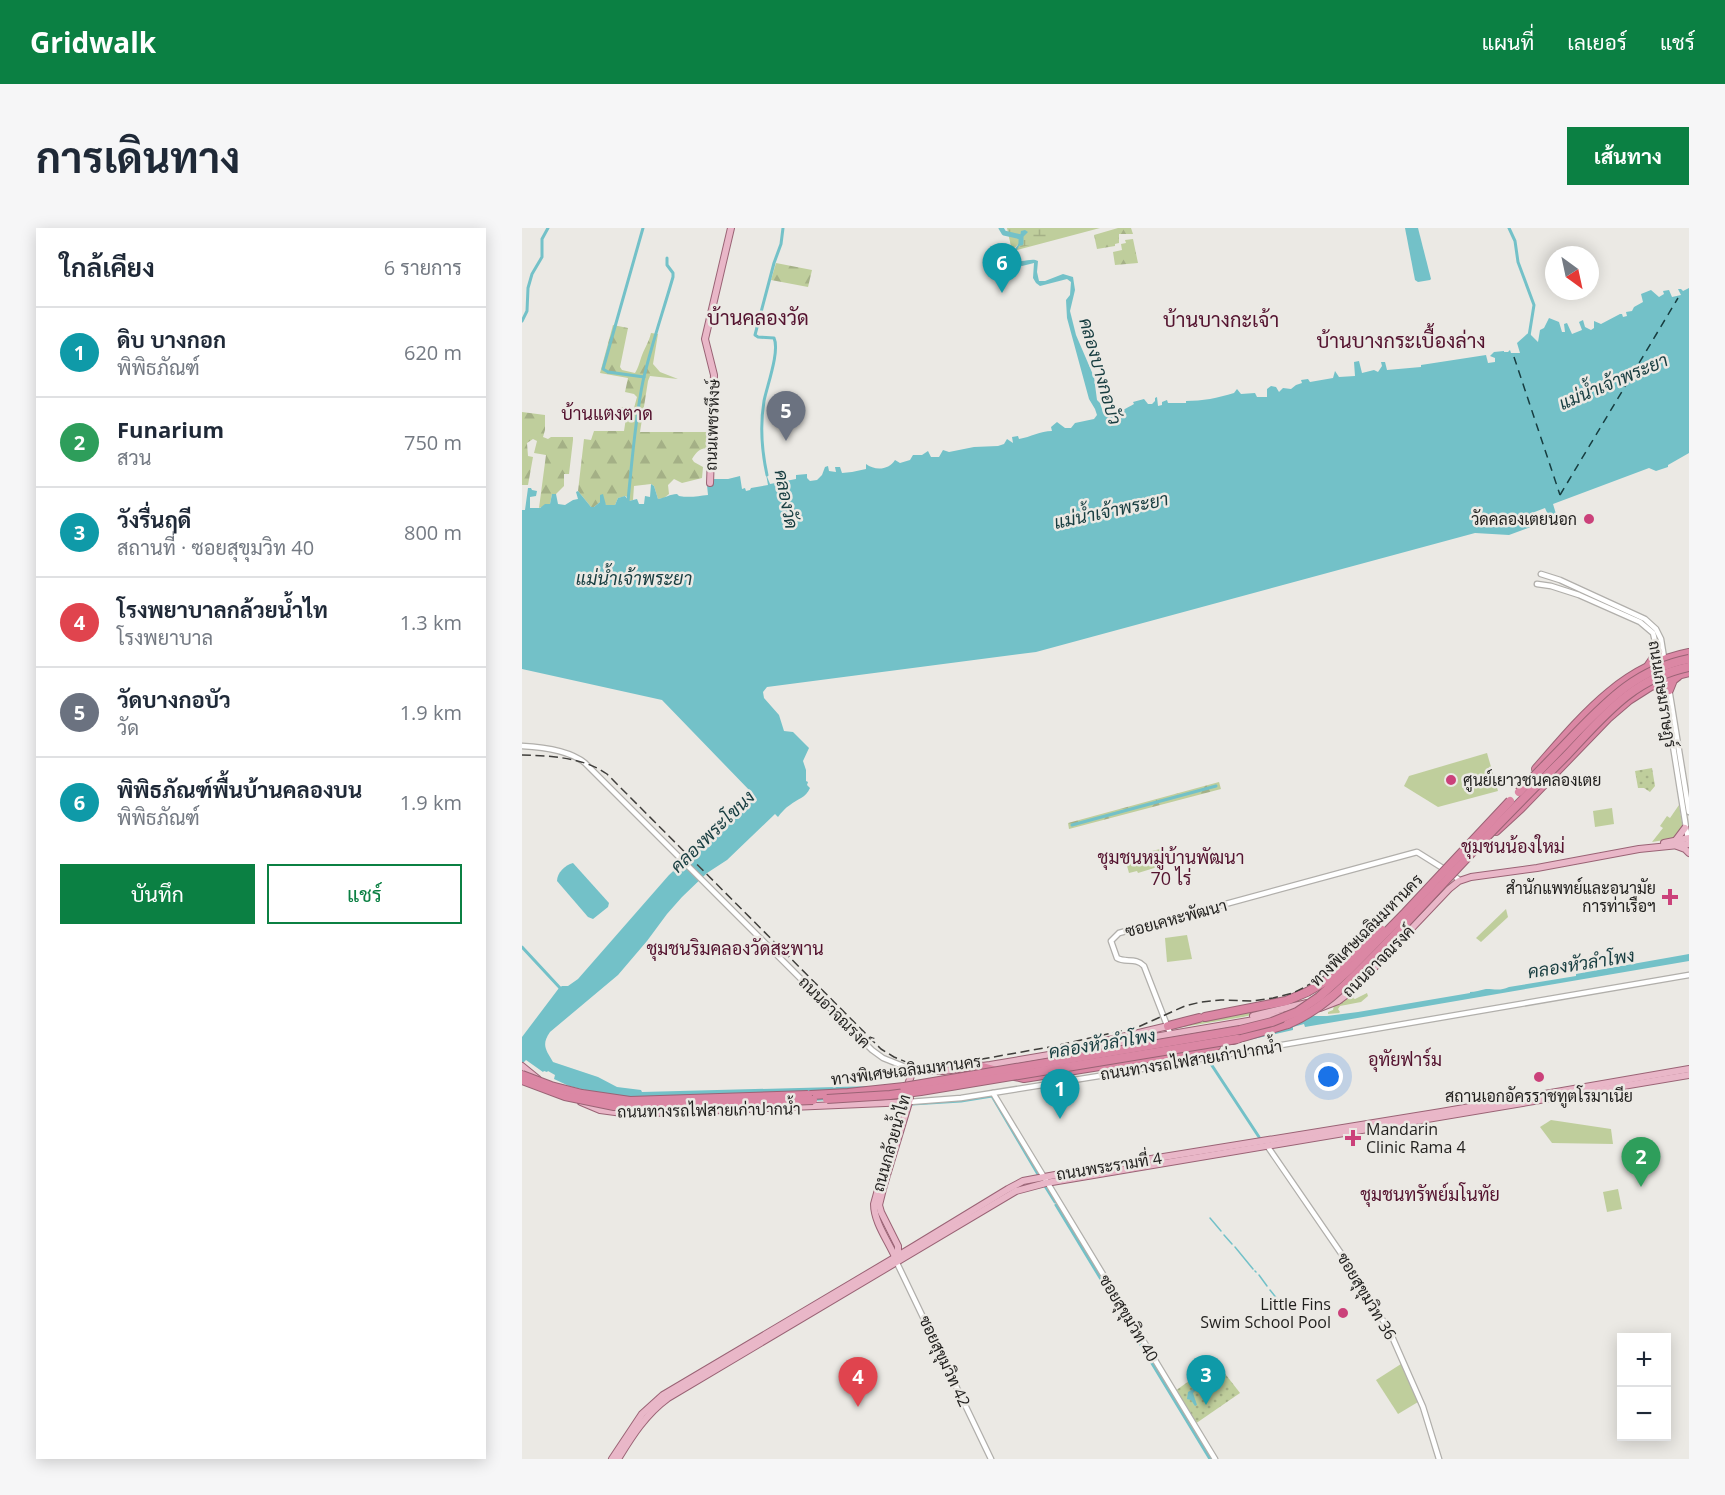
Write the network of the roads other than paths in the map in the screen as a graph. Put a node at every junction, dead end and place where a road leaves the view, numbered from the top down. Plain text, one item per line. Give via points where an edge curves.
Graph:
1 (730, 228) edge
2 (710, 483) dead end
3 (1541, 574) dead end
4 (1537, 584) dead end
5 (1689, 653) edge
6 (1662, 656) junction
7 (1689, 659) edge
8 (1689, 667) edge
9 (1689, 672) edge
10 (1679, 675) junction
11 (1665, 678) junction
12 (1652, 684) junction
13 (1667, 690) junction
14 (522, 746) edge
15 (1519, 792) junction
16 (1689, 812) edge
17 (1685, 828) junction
18 (1689, 842) edge
19 (1676, 843) junction
20 (1477, 847) junction
21 (1689, 853) edge
22 (1458, 880) junction
23 (1405, 912) junction
24 (1689, 975) edge
25 (1169, 1030) junction
26 (1237, 1039) junction
27 (985, 1067) junction
28 (1689, 1069) edge
29 (523, 1070) edge
30 (916, 1072) junction
31 (1689, 1075) edge
32 (522, 1080) edge
33 (1605, 1086) junction
34 (993, 1093) junction
35 (905, 1102) junction
36 (1371, 1126) junction
37 (1268, 1147) junction
38 (1175, 1155) junction
39 (1183, 1161) junction
40 (1042, 1177) junction
41 (1046, 1183) junction
42 (877, 1204) junction
43 (898, 1246) junction
44 (911, 1248) junction
45 (897, 1258) junction
46 (802, 1315) junction
47 (612, 1459) edge
48 (618, 1459) edge
49 (991, 1459) edge
50 (1215, 1459) edge
51 (1439, 1459) edge

1 - 2 main road, ถนนเพชรหึงษ์ via 705,339 714,375
3 - 6 street, ถนนเกษมราษฎร์ via 1650,622 1660,635
4 - 6 street, ถนนเกษมราษฎร์ via 1579,595 1640,622 1653,633
5 - 6 highway
6 - 11 street, ถนนเกษมราษฎร์
6 - 15 highway, bridge via 1605,695
7 - 15 highway, ทางพิเศษเฉลิมมหานคร, bridge via 1652,670 1619,691
8 - 20 highway, ทางพิเศษเฉลิมมหานคร, bridge via 1644,683 1617,704
9 - 10 highway
10 - 11 highway
10 - 13 highway
11 - 12 highway
11 - 13 street, ถนนเกษมราษฎร์
12 - 13 highway
12 - 20 highway, bridge via 1592,734 1513,816
13 - 16 street, ถนนเกษมราษฎร์
13 - 17 street, ถนนเกษมราษฎร์
14 - 30 street, ถนนอาจณรงค์ via 578,758 596,772 872,1050
15 - 23 highway, ทางพิเศษเฉลิมมหานคร, bridge
17 - 18 street, ถนนเกษมราษฎร์
17 - 19 main road
18 - 19 main road
19 - 21 main road
19 - 22 main road
20 - 26 highway, ทางพิเศษเฉลิมมหานคร, bridge via 1326,1002 1288,1024
22 - 25 main road, ถนนอาจณรงค์ via 1336,997
22 - 25 street, ซอยเคหะพัฒนา via 1417,852 1119,933 1111,941 1117,958 1144,966
23 - 25 highway, bridge via 1328,980 1308,992 1273,1004 1202,1017
23 - 29 highway, ทางพิเศษเฉลิมมหานคร, bridge via 1311,1003 1272,1022 1240,1030 916,1086 848,1093 630,1101 551,1086
24 - 34 street, ถนนทางรถไฟสายเก่าปากน้ำ
25 - 27 main road, ถนนอาจณรงค์
25 - 27 main road, ถนนอาจณรงค์ via 1007,1059
26 - 27 highway, bridge via 1194,1051 1024,1078
26 - 32 highway, ทางพิเศษเฉลิมมหานคร, bridge via 921,1092 851,1098 621,1106 582,1101
27 - 30 main road, ถนนอาจณรงค์
28 - 33 main road, ถนนพระรามที่ 4
29 - 35 main road, ถนนทางรถไฟสายเก่าปากน้ำ via 605,1112
30 - 35 main road, ถนนกล้วยน้ำไท, bridge
31 - 33 main road, ถนนพระรามที่ 4
33 - 36 main road, ถนนพระรามที่ 4
34 - 35 street, ถนนทางรถไฟสายเก่าปากน้ำ
34 - 40 street, ซอยสุขุมวิท 40
35 - 42 main road, ถนนกล้วยน้ำไท
36 - 37 main road, ถนนพระรามที่ 4
36 - 38 main road, ถนนพระรามที่ 4
37 - 39 main road, ถนนพระรามที่ 4
37 - 51 street, ซอยสุขุมวิท 36 via 1390,1332 1423,1407
38 - 39 main road
38 - 40 main road, ถนนพระรามที่ 4
39 - 41 main road, ถนนพระรามที่ 4
40 - 41 street, ซอยสุขุมวิท 40
40 - 44 main road, ถนนพระรามที่ 4 via 1008,1189
41 - 45 main road, ถนนพระรามที่ 4 via 1016,1191
41 - 50 street, ซอยสุขุมวิท 40
42 - 43 main road, ถนนกล้วยน้ำไท
42 - 45 main road, ถนนกล้วยน้ำไท via 877,1221
43 - 44 main road
43 - 45 main road, ถนนกล้วยน้ำไท
44 - 45 main road, ถนนพระรามที่ 4
45 - 46 main road, ถนนพระรามที่ 4
45 - 49 street, ซอยสุขุมวิท 42
46 - 47 main road, ถนนพระรามที่ 4 via 657,1400
46 - 48 main road, ถนนพระรามที่ 4 via 662,1403 643,1421

